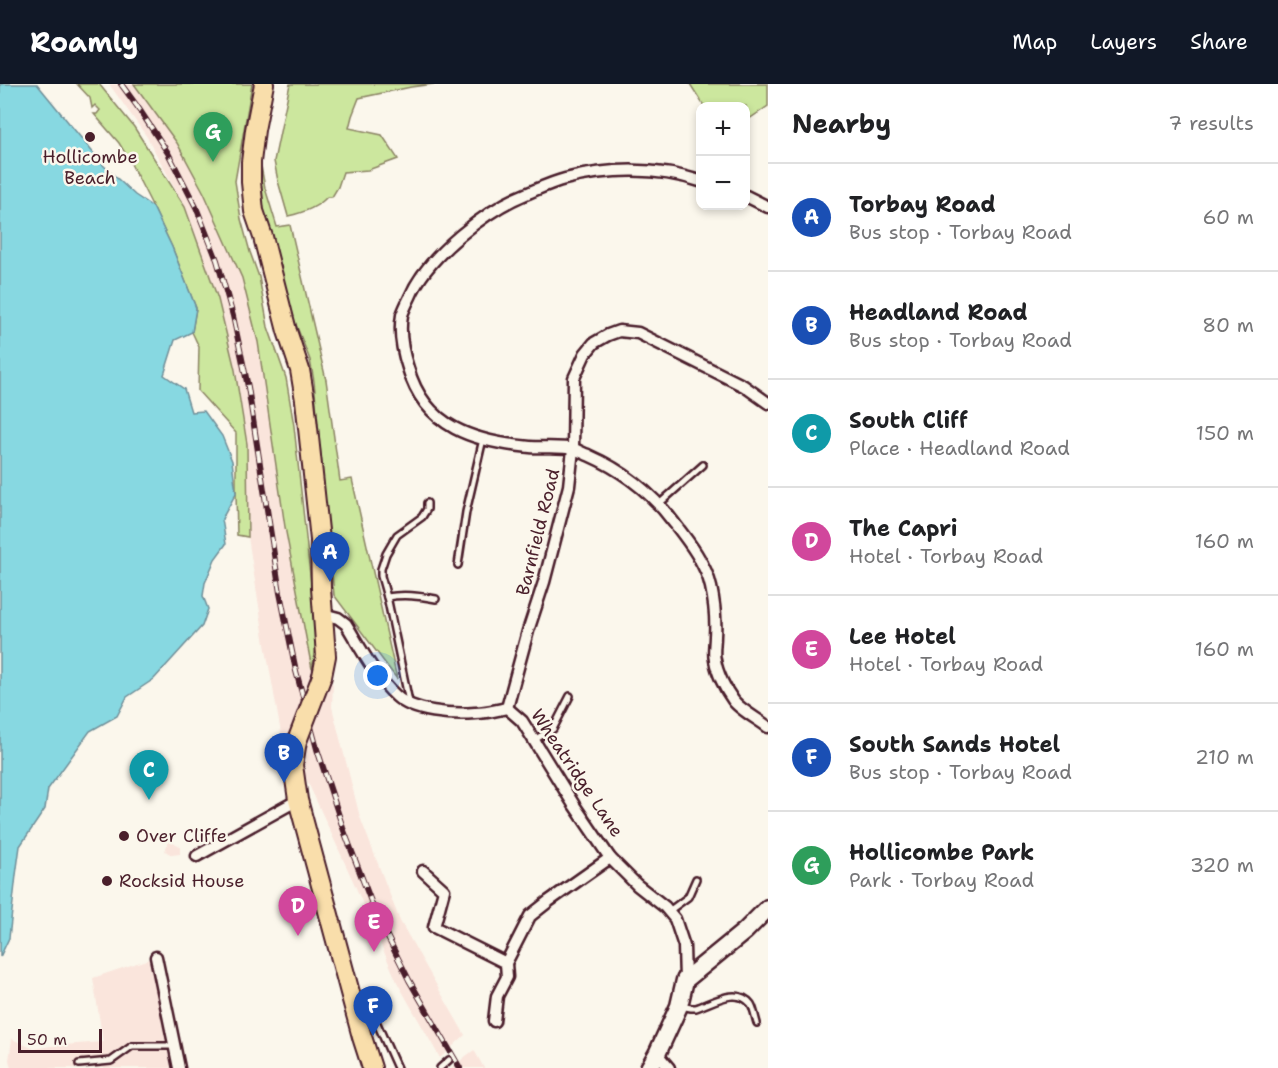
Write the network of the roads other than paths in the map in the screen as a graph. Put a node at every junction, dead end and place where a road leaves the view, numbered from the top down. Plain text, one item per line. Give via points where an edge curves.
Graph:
1 (264, 84) edge
2 (696, 180) edge
3 (768, 194) edge
4 (750, 197) edge
5 (757, 200) junction
6 (768, 207) edge
7 (768, 403) edge
8 (483, 439) junction
9 (573, 449) junction
10 (704, 465) dead end
11 (427, 503) dead end
12 (659, 504) junction
13 (458, 565) dead end
14 (387, 597) junction
15 (436, 599) dead end
16 (324, 614) junction
17 (570, 696) dead end
18 (409, 704) junction
19 (507, 708) junction
20 (768, 727) edge
21 (534, 740) junction
22 (298, 800) junction
23 (197, 856) dead end
24 (610, 858) junction
25 (423, 871) dead end
26 (696, 879) dead end
27 (768, 908) edge
28 (669, 911) junction
29 (156, 957) dead end
30 (506, 963) junction
31 (685, 980) junction
32 (679, 1006) junction
33 (376, 1021) dead end
34 (494, 1021) dead end
35 (757, 1023) dead end
36 (175, 1046) junction
37 (449, 1060) dead end
38 (653, 1061) edge
39 (79, 1064) dead end
40 (179, 1068) edge
41 (372, 1068) edge
42 (397, 1068) edge
43 (440, 1068) edge
44 (669, 1068) edge

1 - 16 main road via 251,162 254,211 304,390
2 - 8 street via 653,171 612,170 563,179 516,198 482,218 418,280 403,315 401,331 412,381 435,414 450,426
3 - 5 street
4 - 5 street
5 - 6 street
7 - 9 street, Barnfield Road via 744,386 638,333 619,331 594,343 574,378
8 - 9 street
8 - 13 lane
9 - 12 street via 608,464
9 - 19 street, Barnfield Road via 569,486
10 - 12 lane
11 - 14 lane via 422,517 397,535 382,562
12 - 20 street via 702,563 711,586 716,632 714,659 722,681 734,702
14 - 15 lane
14 - 18 lane
16 - 18 street, Wheatridge Lane via 346,624 384,684
16 - 22 main road, bridge via 326,656 322,676 297,741 293,765
17 - 21 lane via 553,729
18 - 19 street, Wheatridge Lane via 446,712
19 - 21 street, Wheatridge Lane via 522,721
21 - 24 street, Wheatridge Lane
22 - 23 street
22 - 41 main road
24 - 28 street, Wheatridge Lane
24 - 30 street via 530,916
25 - 30 street via 444,890 434,927
26 - 28 lane via 688,897
27 - 31 street
28 - 31 street, Wheatridge Lane via 684,946
29 - 36 street
30 - 34 street via 507,977 497,996
31 - 32 street, Wheatridge Lane
32 - 35 lane via 696,1008 736,996 751,1005
32 - 38 street, Wheatridge Lane
33 - 42 lane
36 - 39 lane via 132,1046 111,1062
36 - 40 street
37 - 43 lane
38 - 44 street

